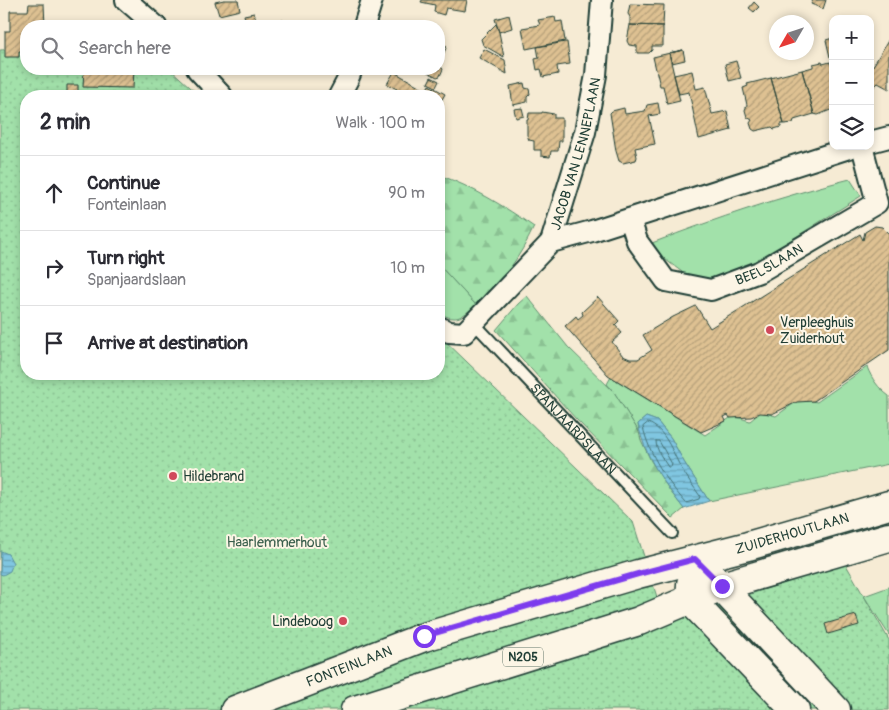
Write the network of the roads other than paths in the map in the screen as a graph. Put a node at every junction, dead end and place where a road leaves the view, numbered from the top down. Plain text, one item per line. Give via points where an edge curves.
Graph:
1 (126, 0) edge
2 (372, 0) edge
3 (602, 0) edge
4 (149, 20) edge
5 (366, 20) edge
6 (203, 75) edge
7 (350, 75) edge
8 (216, 90) edge
9 (342, 90) edge
10 (889, 137) edge
11 (874, 141) edge
12 (843, 150) edge
13 (863, 150) edge
14 (630, 219) junction
15 (551, 242) junction
16 (469, 328) junction
17 (445, 330) edge
18 (889, 505) edge
19 (672, 533) dead end
20 (889, 537) edge
21 (693, 560) junction
22 (722, 586) junction
23 (690, 600) junction
24 (235, 710) edge
25 (355, 710) edge
26 (795, 710) edge
27 (836, 710) edge

1 - 4 street
2 - 5 street
3 - 15 street, JACOB VAN LENNEPLAAN via 596,75 585,132
6 - 8 street
7 - 9 street
10 - 11 street
12 - 14 street
13 - 14 street, BEELSLAAN via 878,203 759,272 711,290 666,281 637,241
14 - 15 street
15 - 16 street, JACOB VAN LENNEPLAAN
16 - 17 street
16 - 19 lane, SPANJAARDSLAAN
18 - 21 main road, ZUIDERHOUTLAAN
20 - 22 main road
21 - 22 main road
21 - 23 main road
21 - 24 main road, FONTEINLAAN via 424,636
22 - 23 main road, N205
22 - 27 main road
23 - 25 main road, N205 via 639,621
23 - 26 main road

